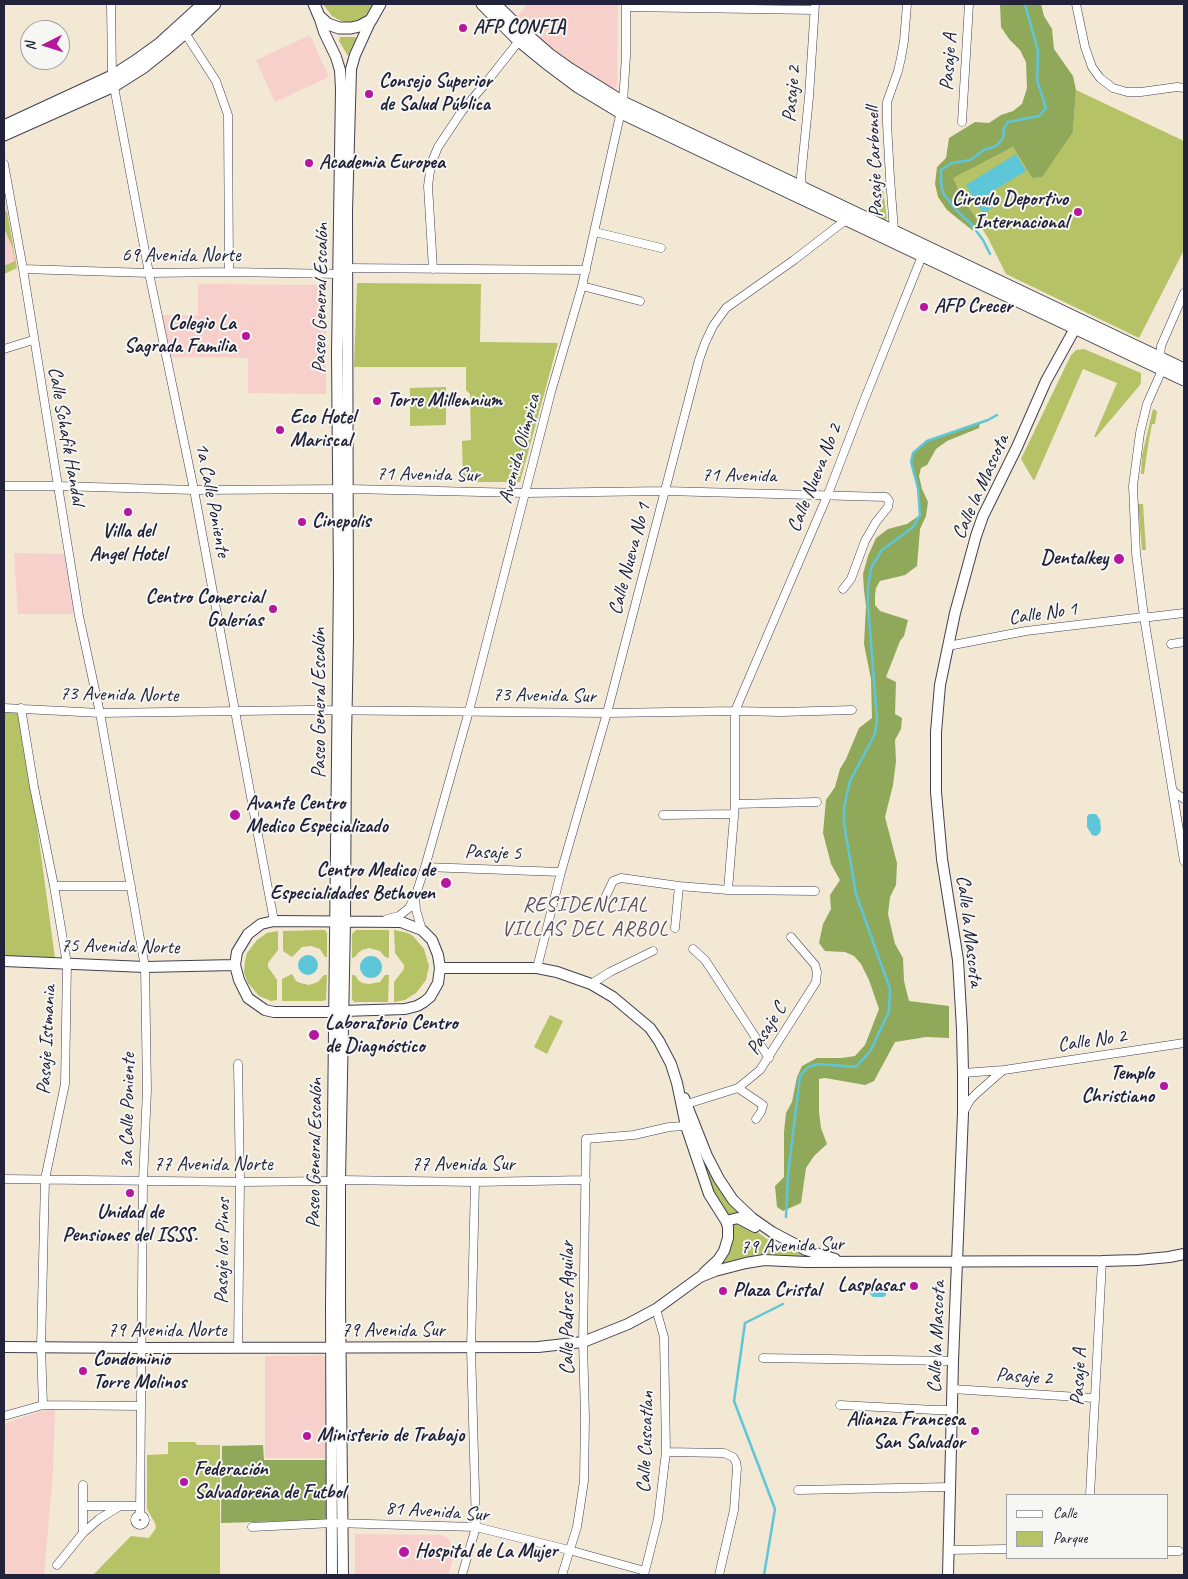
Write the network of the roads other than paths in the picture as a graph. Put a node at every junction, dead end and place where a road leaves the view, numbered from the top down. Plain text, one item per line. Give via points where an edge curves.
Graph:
1 (111, 4) edge
2 (204, 4) edge
3 (215, 4) edge
4 (314, 4) edge
5 (380, 4) edge
6 (482, 4) edge
7 (495, 4) edge
8 (907, 4) edge
9 (969, 4) edge
10 (1076, 4) edge
11 (626, 6) edge
12 (815, 7) edge
13 (319, 16) junction
14 (371, 20) junction
15 (185, 33) junction
16 (519, 41) junction
17 (113, 81) junction
18 (1184, 88) edge
19 (622, 107) junction
20 (962, 122) dead end
21 (4, 126) edge
22 (4, 135) edge
23 (4, 164) edge
24 (802, 187) junction
25 (847, 219) junction
26 (894, 231) junction
27 (596, 232) junction
28 (661, 248) dead end
29 (922, 256) junction
30 (22, 268) junction
31 (433, 269) junction
32 (586, 270) junction
33 (342, 271) junction
34 (228, 272) junction
35 (149, 273) junction
36 (582, 286) junction
37 (1184, 293) edge
38 (640, 301) dead end
39 (1077, 325) junction
40 (33, 340) junction
41 (4, 349) edge
42 (1160, 357) junction
43 (1184, 369) edge
44 (1162, 370) junction
45 (1184, 380) edge
46 (4, 486) edge
47 (58, 486) junction
48 (344, 489) junction
49 (194, 490) junction
50 (665, 491) junction
51 (525, 493) junction
52 (828, 494) junction
53 (842, 589) dead end
54 (1184, 614) edge
55 (1144, 617) junction
56 (1184, 642) edge
57 (1171, 644) dead end
58 (948, 646) junction
59 (4, 708) edge
60 (21, 708) junction
61 (852, 710) dead end
62 (235, 711) junction
63 (342, 711) junction
64 (469, 711) junction
65 (735, 711) junction
66 (100, 713) junction
67 (607, 713) junction
68 (1174, 792) junction
69 (1184, 799) edge
70 (817, 802) dead end
71 (735, 804) junction
72 (734, 814) junction
73 (663, 815) dead end
74 (1181, 819) edge
75 (1184, 862) edge
76 (425, 867) junction
77 (561, 872) junction
78 (54, 886) junction
79 (131, 886) junction
80 (679, 886) junction
81 (728, 890) junction
82 (815, 891) dead end
83 (415, 897) junction
84 (602, 904) dead end
85 (274, 921) junction
86 (341, 921) junction
87 (378, 922) junction
88 (675, 928) dead end
89 (422, 930) junction
90 (791, 937) dead end
91 (693, 949) dead end
92 (653, 951) dead end
93 (4, 962) edge
94 (66, 964) junction
95 (236, 965) junction
96 (145, 967) junction
97 (440, 968) junction
98 (537, 968) junction
99 (591, 984) junction
100 (339, 1011) junction
101 (1184, 1043) edge
102 (768, 1058) junction
103 (238, 1064) dead end
104 (1004, 1070) junction
105 (963, 1073) junction
106 (678, 1085) junction
107 (738, 1088) junction
108 (687, 1104) junction
109 (963, 1113) junction
110 (756, 1119) dead end
111 (686, 1126) junction
112 (4, 1178) edge
113 (45, 1179) junction
114 (336, 1180) junction
115 (586, 1180) junction
116 (143, 1181) junction
117 (240, 1182) junction
118 (475, 1182) junction
119 (726, 1221) junction
120 (806, 1250) junction
121 (1184, 1254) edge
122 (843, 1261) junction
123 (958, 1261) junction
124 (1102, 1261) junction
125 (700, 1277) junction
126 (656, 1308) junction
127 (583, 1342) junction
128 (4, 1347) edge
129 (41, 1347) junction
130 (142, 1348) junction
131 (238, 1348) junction
132 (335, 1348) junction
133 (471, 1348) junction
134 (763, 1358) dead end
135 (953, 1361) junction
136 (952, 1389) junction
137 (1094, 1398) junction
138 (43, 1405) junction
139 (840, 1405) dead end
140 (141, 1406) junction
141 (952, 1410) junction
142 (4, 1416) edge
143 (666, 1452) junction
144 (82, 1485) dead end
145 (949, 1488) junction
146 (798, 1490) dead end
147 (1090, 1494) edge
148 (83, 1506) junction
149 (120, 1506) junction
150 (140, 1506) junction
151 (140, 1515) dead end
152 (338, 1523) junction
153 (252, 1526) dead end
154 (476, 1527) junction
155 (83, 1533) junction
156 (1006, 1549) edge
157 (570, 1550) junction
158 (948, 1550) junction
159 (1168, 1551) edge
160 (1179, 1551) dead end
161 (57, 1565) dead end
162 (645, 1573) edge
163 (332, 1575) edge
164 (343, 1575) edge
165 (462, 1575) edge
166 (562, 1575) edge
167 (719, 1575) edge
168 (948, 1575) edge

1 - 17 street, 1a Calle Poniente
2 - 17 highway
3 - 15 highway
4 - 13 highway
5 - 14 highway
6 - 16 highway
7 - 19 highway via 549,54
8 - 26 street, Pasaje Carbonell via 901,58 887,102
9 - 20 street, Pasaje A
10 - 18 street via 1092,66 1100,78 1113,88 1127,92
11 - 12 street
11 - 19 street, Avenida Olímpica
12 - 24 street, Pasaje 2
13 - 14 highway via 339,28 360,26
13 - 33 main road, Paseo General Escalón via 340,70
14 - 33 main road, Paseo General Escalón via 351,69
15 - 17 highway via 144,67
15 - 34 street via 216,81 228,115
16 - 19 highway via 564,77
16 - 31 street via 462,111 438,147 431,164 428,186
17 - 21 highway
17 - 22 highway
17 - 35 street, 1a Calle Poniente
19 - 24 highway
19 - 25 highway
19 - 27 street, Avenida Olímpica
23 - 30 street, Calle Schafik Handal
24 - 26 highway
25 - 29 highway
25 - 50 street, Calle Nueva No 1 via 726,308 713,326 698,360
26 - 39 highway
27 - 28 street
27 - 32 street, Avenida Olímpica
29 - 39 highway
29 - 52 street, Calle Nueva No 2
30 - 35 street, 69 Avenida Norte
30 - 40 street, Calle Schafik Handal
31 - 32 street, 69 Avenida Norte
31 - 33 street, 69 Avenida Norte
32 - 36 street, Avenida Olímpica
33 - 34 street, 69 Avenida Norte
33 - 48 main road, Paseo General Escalón via 337,386
34 - 35 street, 69 Avenida Norte
35 - 49 street, 1a Calle Poniente
36 - 38 street
36 - 51 street, Avenida Olímpica
37 - 42 street via 1161,346
39 - 42 highway
39 - 44 highway
39 - 58 main road, Calle la Mascota via 1046,381 983,516
40 - 41 street
40 - 47 street, Calle Schafik Handal
42 - 43 highway
42 - 44 street
44 - 45 highway
44 - 55 street via 1140,433 1134,472 1135,539
46 - 47 street, 71 Avenida Sur
47 - 49 street, 71 Avenida Sur
47 - 66 street, Calle Schafik Handal via 79,616
48 - 49 street, 71 Avenida Sur
48 - 51 street, 71 Avenida Sur
48 - 63 main road, Paseo General Escalón
49 - 62 street, 1a Calle Poniente
50 - 51 street, 71 Avenida Sur
50 - 52 street, 71 Avenida
50 - 67 street, Calle Nueva No 1
51 - 64 street, Avenida Olímpica
52 - 53 street, 71 Avenida via 881,496 888,497 890,501 865,541 850,579
52 - 65 street, Calle Nueva No 2
54 - 55 street, Calle No 1
55 - 58 street, Calle No 1 via 1026,631
55 - 68 street
56 - 57 street
58 - 105 main road, Calle la Mascota via 940,685 936,776 942,859 958,960
59 - 60 street, 73 Avenida Norte
60 - 66 street, 73 Avenida Norte
60 - 78 street, Pasaje Istmania
61 - 65 street, 73 Avenida Sur
62 - 63 street, 73 Avenida Sur
62 - 66 street, 73 Avenida Norte
62 - 85 street, 1a Calle Poniente
63 - 64 street, 73 Avenida Sur
63 - 86 main road, Paseo General Escalón
64 - 67 street, 73 Avenida Sur
64 - 76 street, Avenida Olímpica
65 - 67 street, 73 Avenida Sur
65 - 71 street
66 - 79 street, 3a Calle Poniente
67 - 77 street, Calle Nueva No 1
68 - 69 street
68 - 74 street
70 - 71 street
71 - 72 street
72 - 73 street
72 - 81 street
74 - 75 street
76 - 77 street, Pasaje 5
76 - 83 street, Avenida Olímpica
77 - 98 street, Calle Nueva No 1
78 - 79 street
78 - 94 street, Pasaje Istmania
79 - 96 street, 3a Calle Poniente
80 - 81 street
80 - 84 street via 621,878 613,881
80 - 88 street
81 - 82 street
83 - 87 street, Avenida Olímpica via 403,914
83 - 89 street, Avenida Olímpica
85 - 86 main road
85 - 95 main road via 261,924 248,934 237,952
86 - 87 main road
86 - 100 main road, Paseo General Escalón
87 - 89 main road via 401,922
89 - 97 main road via 432,940
90 - 102 street, Pasaje C via 816,965 816,982
91 - 102 street via 705,960
92 - 99 street
93 - 94 main road, 75 Avenida Norte
94 - 96 main road, 75 Avenida Norte
94 - 113 street, Pasaje Istmania via 65,1084
95 - 96 main road, 75 Avenida Norte
95 - 100 main road via 238,980 248,998 265,1010
96 - 116 street, 3a Calle Poniente via 147,1090
97 - 98 main road
97 - 100 main road via 438,983 430,997 417,1006 394,1010
98 - 99 main road
99 - 106 main road via 613,997 650,1028 666,1052
100 - 114 main road, Paseo General Escalón
101 - 104 street, Calle No 2
102 - 107 street, Pasaje C via 760,1070
103 - 117 street, Pasaje los Pinos
104 - 105 street, Calle No 2
104 - 109 street via 970,1100
105 - 109 main road, Calle la Mascota
106 - 108 main road
106 - 111 main road
107 - 108 street, Pasaje C
107 - 110 street via 762,1105
108 - 120 main road via 706,1156 733,1200 772,1232
109 - 123 main road, Calle la Mascota
111 - 115 street, Calle Padres Aguilar via 586,1139
111 - 119 main road via 708,1194
112 - 113 street, 77 Avenida Norte
113 - 116 street, 77 Avenida Norte
113 - 129 street, Pasaje Istmania
114 - 117 street, 77 Avenida Norte
114 - 118 street, 77 Avenida Sur
114 - 132 main road, Paseo General Escalón
115 - 118 street, 77 Avenida Sur
115 - 127 street, Calle Padres Aguilar
116 - 117 street, 77 Avenida Norte
116 - 130 street, 3a Calle Poniente
117 - 131 street, Pasaje los Pinos
118 - 133 street
119 - 120 main road via 738,1218 780,1242
119 - 125 main road via 729,1233 724,1250
120 - 122 main road
121 - 124 main road, 79 Avenida Sur via 1169,1258
122 - 123 main road, 79 Avenida Sur
122 - 125 main road, 79 Avenida Sur via 764,1260
123 - 124 main road, 79 Avenida Sur
123 - 135 main road, Calle la Mascota
124 - 137 street, Pasaje A
125 - 126 main road, 79 Avenida Sur
126 - 127 main road, 79 Avenida Sur via 628,1324
126 - 143 street, Calle Cuscatlan via 664,1337
127 - 133 main road, 79 Avenida Sur via 538,1347
127 - 157 street, Calle Padres Aguilar via 584,1481
128 - 129 main road, 79 Avenida Norte
129 - 130 main road, 79 Avenida Norte
129 - 138 street, Pasaje Istmania
130 - 131 main road, 79 Avenida Norte
130 - 140 street, 3a Calle Poniente
131 - 132 main road, 79 Avenida Norte
132 - 133 main road, 79 Avenida Sur
132 - 152 main road, Paseo General Escalón
133 - 154 street
134 - 135 street
135 - 136 main road, Calle la Mascota
136 - 137 street, Pasaje 2
136 - 141 main road, Calle la Mascota
137 - 147 street, Pasaje A
138 - 140 street
138 - 142 street
139 - 141 street
140 - 150 street, 3a Calle Poniente
141 - 145 main road, Calle la Mascota
143 - 162 street, Calle Cuscatlan via 658,1519
143 - 167 street via 724,1453 736,1462 734,1510
144 - 148 street
145 - 146 street
145 - 158 main road, Calle la Mascota
148 - 149 street
148 - 155 street
149 - 150 street
149 - 155 street
150 - 151 street, 3a Calle Poniente
152 - 153 street, 81 Avenida Sur
152 - 154 street, 81 Avenida Sur
152 - 163 main road, Paseo General Escalón
152 - 164 main road, Paseo General Escalón
154 - 157 street, 81 Avenida Sur
154 - 165 street
155 - 161 street
156 - 158 street
157 - 162 street, 81 Avenida Sur
157 - 166 street, Calle Padres Aguilar
158 - 168 main road, Calle la Mascota
159 - 160 street

